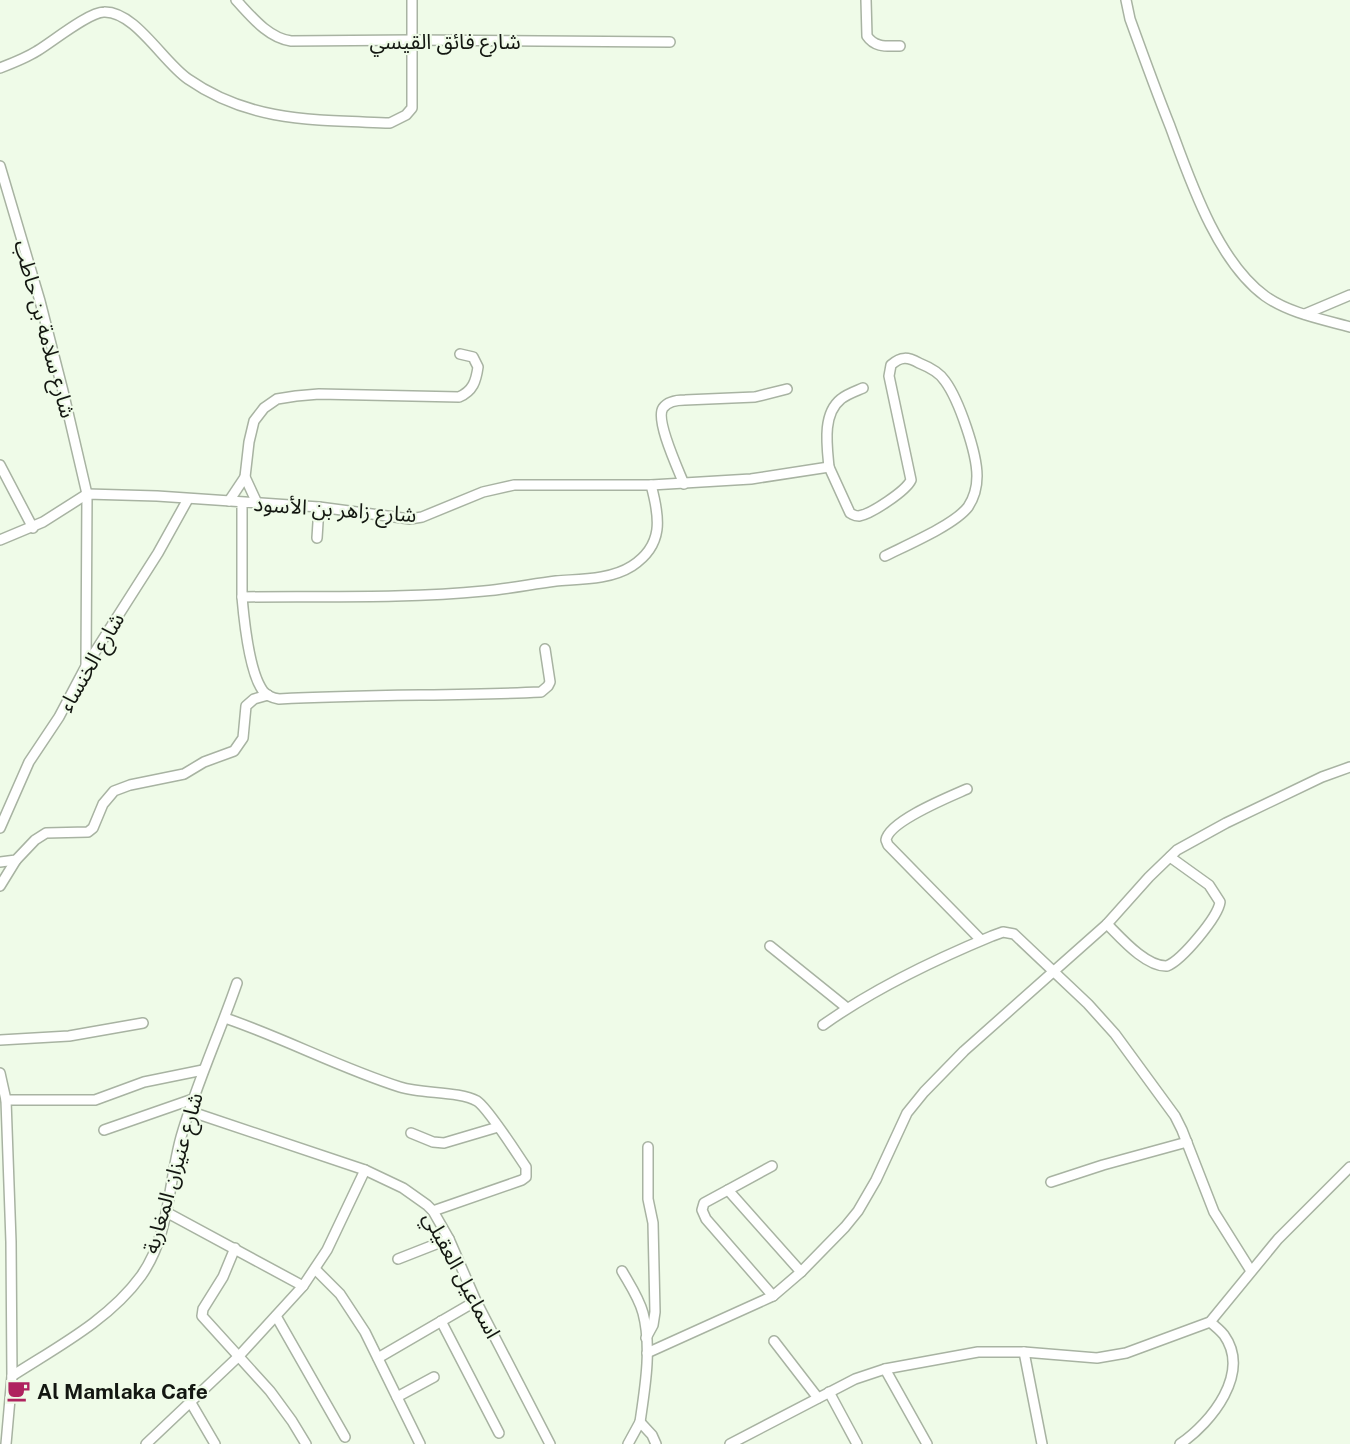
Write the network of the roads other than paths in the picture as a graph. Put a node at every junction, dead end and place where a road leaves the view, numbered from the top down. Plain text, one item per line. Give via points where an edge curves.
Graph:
1 (236, 0) edge
2 (412, 0) edge
3 (866, 0) edge
4 (1126, 0) edge
5 (413, 40) junction
6 (670, 42) dead end
7 (900, 46) dead end
8 (0, 68) edge
9 (0, 166) edge
10 (1350, 295) edge
11 (1305, 314) junction
12 (1350, 327) edge
13 (460, 354) dead end
14 (863, 388) dead end
15 (787, 389) dead end
16 (0, 465) edge
17 (829, 467) junction
18 (245, 477) junction
19 (684, 484) junction
20 (651, 485) junction
21 (87, 494) junction
22 (188, 499) junction
23 (229, 501) junction
24 (242, 502) junction
25 (257, 503) junction
26 (319, 507) junction
27 (33, 528) junction
28 (317, 538) dead end
29 (0, 540) edge
30 (885, 556) dead end
31 (242, 597) junction
32 (545, 649) dead end
33 (86, 666) junction
34 (268, 695) junction
35 (1350, 767) edge
36 (967, 789) dead end
37 (0, 828) edge
38 (1170, 857) junction
39 (16, 860) junction
40 (0, 862) edge
41 (0, 886) edge
42 (1107, 924) junction
43 (981, 940) junction
44 (770, 946) dead end
45 (1053, 971) junction
46 (237, 984) dead end
47 (847, 1008) junction
48 (225, 1018) junction
49 (143, 1023) dead end
50 (823, 1025) dead end
51 (0, 1040) edge
52 (203, 1070) junction
53 (0, 1073) edge
54 (193, 1099) junction
55 (6, 1100) junction
56 (189, 1111) junction
57 (498, 1127) junction
58 (104, 1130) dead end
59 (411, 1133) dead end
60 (1186, 1142) junction
61 (648, 1147) dead end
62 (772, 1166) dead end
63 (1350, 1167) edge
64 (365, 1170) junction
65 (1051, 1182) dead end
66 (728, 1190) junction
67 (433, 1211) junction
68 (166, 1212) junction
69 (449, 1239) junction
70 (235, 1248) junction
71 (398, 1259) dead end
72 (315, 1269) junction
73 (622, 1271) dead end
74 (1251, 1271) junction
75 (801, 1272) junction
76 (303, 1286) junction
77 (773, 1296) junction
78 (476, 1301) junction
79 (276, 1316) junction
80 (441, 1321) junction
81 (1210, 1322) junction
82 (646, 1338) junction
83 (774, 1341) dead end
84 (1024, 1352) junction
85 (647, 1353) junction
86 (239, 1356) junction
87 (378, 1358) junction
88 (885, 1369) junction
89 (12, 1376) junction
90 (434, 1377) dead end
91 (829, 1392) junction
92 (398, 1397) junction
93 (818, 1398) junction
94 (191, 1402) junction
95 (640, 1422) junction
96 (500, 1433) dead end
97 (345, 1437) dead end
98 (6, 1444) edge
99 (146, 1444) edge
100 (215, 1444) edge
101 (306, 1444) edge
102 (420, 1444) edge
103 (550, 1444) edge
104 (628, 1444) edge
105 (656, 1444) edge
106 (730, 1444) edge
107 (857, 1444) edge
108 (927, 1444) edge
109 (1042, 1444) edge
110 (1180, 1444) edge

1 - 5 street, شارع فائق القيسي via 263,28 284,40
2 - 5 street
3 - 7 street via 869,40 879,45
4 - 11 street via 1140,48 1201,206 1225,249 1263,295
5 - 6 street, شارع فائق القيسي
5 - 8 street via 412,108 406,116 390,123 276,116 234,104 186,78 135,27 108,12 93,15 37,51
9 - 21 street, شارع سلامة بن حاطب via 43,312
10 - 11 street
11 - 12 street
13 - 18 street via 473,357 478,367 470,392 459,397 318,394 270,403 254,421
14 - 17 street via 840,400 831,414 826,443
15 - 19 street via 764,396 685,400 666,405 662,421
16 - 27 street
17 - 19 street, شارع زاهر بن الأسود
17 - 30 street via 847,509 854,515 862,515 903,491 911,477 889,376 891,365 907,357 945,380 959,408 977,468 975,490 966,509 954,519
18 - 23 street
18 - 25 street
19 - 20 street, شارع زاهر بن الأسود
20 - 26 street, شارع زاهر بن الأسود via 514,485 483,492 417,518
20 - 31 street via 659,527 650,548 631,567 608,575 413,596
21 - 22 street, شارع زاهر بن الأسود
21 - 27 street
21 - 33 street, شارع سلامة بن حاطب
22 - 23 street, شارع زاهر بن الأسود
22 - 33 street, شارع الخنساء
23 - 24 street, شارع زاهر بن الأسود
24 - 25 street, شارع زاهر بن الأسود
24 - 31 street
25 - 26 street, شارع زاهر بن الأسود
26 - 28 street
27 - 29 street
31 - 34 street via 251,657 260,686
32 - 34 street via 550,682 541,692 279,699
33 - 37 street, شارع الخنساء via 64,710 29,762
34 - 39 street via 248,704 243,738 234,751 184,774 114,791 103,804 93,828 82,833 46,833
35 - 38 street via 1226,823
36 - 43 street via 903,822 889,832 886,840
38 - 42 street
38 - 42 street via 1209,885 1220,902 1215,915 1177,961 1167,966 1154,963
39 - 40 street
39 - 41 street
42 - 45 street
43 - 45 street via 1010,932
43 - 47 street
44 - 47 street
45 - 60 street via 1121,1042 1175,1116
45 - 75 street via 964,1051 914,1103 858,1211
46 - 48 street, شارع عنيزان المغاربة
47 - 50 street
48 - 52 street, شارع عنيزان المغاربة
48 - 57 street via 404,1089 476,1100
49 - 51 street via 69,1036
52 - 54 street, شارع عنيزان المغاربة
52 - 55 street via 144,1082 95,1100
53 - 55 street
54 - 56 street, شارع عنيزان المغاربة
54 - 58 street
55 - 89 street
56 - 64 street, اسماعيل العقيلي
56 - 68 street, شارع عنيزان المغاربة
57 - 59 street via 444,1143
57 - 67 street via 526,1167 526,1177
60 - 65 street
60 - 74 street via 1214,1212
61 - 82 street via 655,1312
62 - 66 street
63 - 74 street
64 - 67 street, اسماعيل العقيلي via 403,1188
64 - 72 street
66 - 75 street
66 - 77 street via 704,1203 703,1215
67 - 69 street, اسماعيل العقيلي
68 - 70 street
68 - 89 street, شارع عنيزان المغاربة via 152,1257 127,1292 94,1322
69 - 71 street
69 - 78 street, اسماعيل العقيلي
70 - 76 street
70 - 86 street via 202,1312 204,1320
72 - 76 street
72 - 87 street via 344,1300
73 - 82 street via 640,1303
74 - 81 street
75 - 77 street
76 - 79 street
77 - 85 street
78 - 80 street
78 - 103 street, اسماعيل العقيلي
79 - 86 street
79 - 97 street
80 - 87 street
80 - 96 street
81 - 84 street via 1126,1353 1097,1358
81 - 110 street via 1223,1334 1231,1350 1233,1371 1219,1404
82 - 85 street
83 - 93 street
84 - 88 street via 978,1352
84 - 109 street
85 - 95 street
86 - 94 street
86 - 101 street via 282,1406
87 - 92 street
88 - 91 street via 855,1378
88 - 108 street
89 - 98 street
90 - 92 street
91 - 93 street
91 - 107 street
92 - 102 street
93 - 106 street
94 - 99 street
94 - 100 street
95 - 104 street
95 - 105 street

